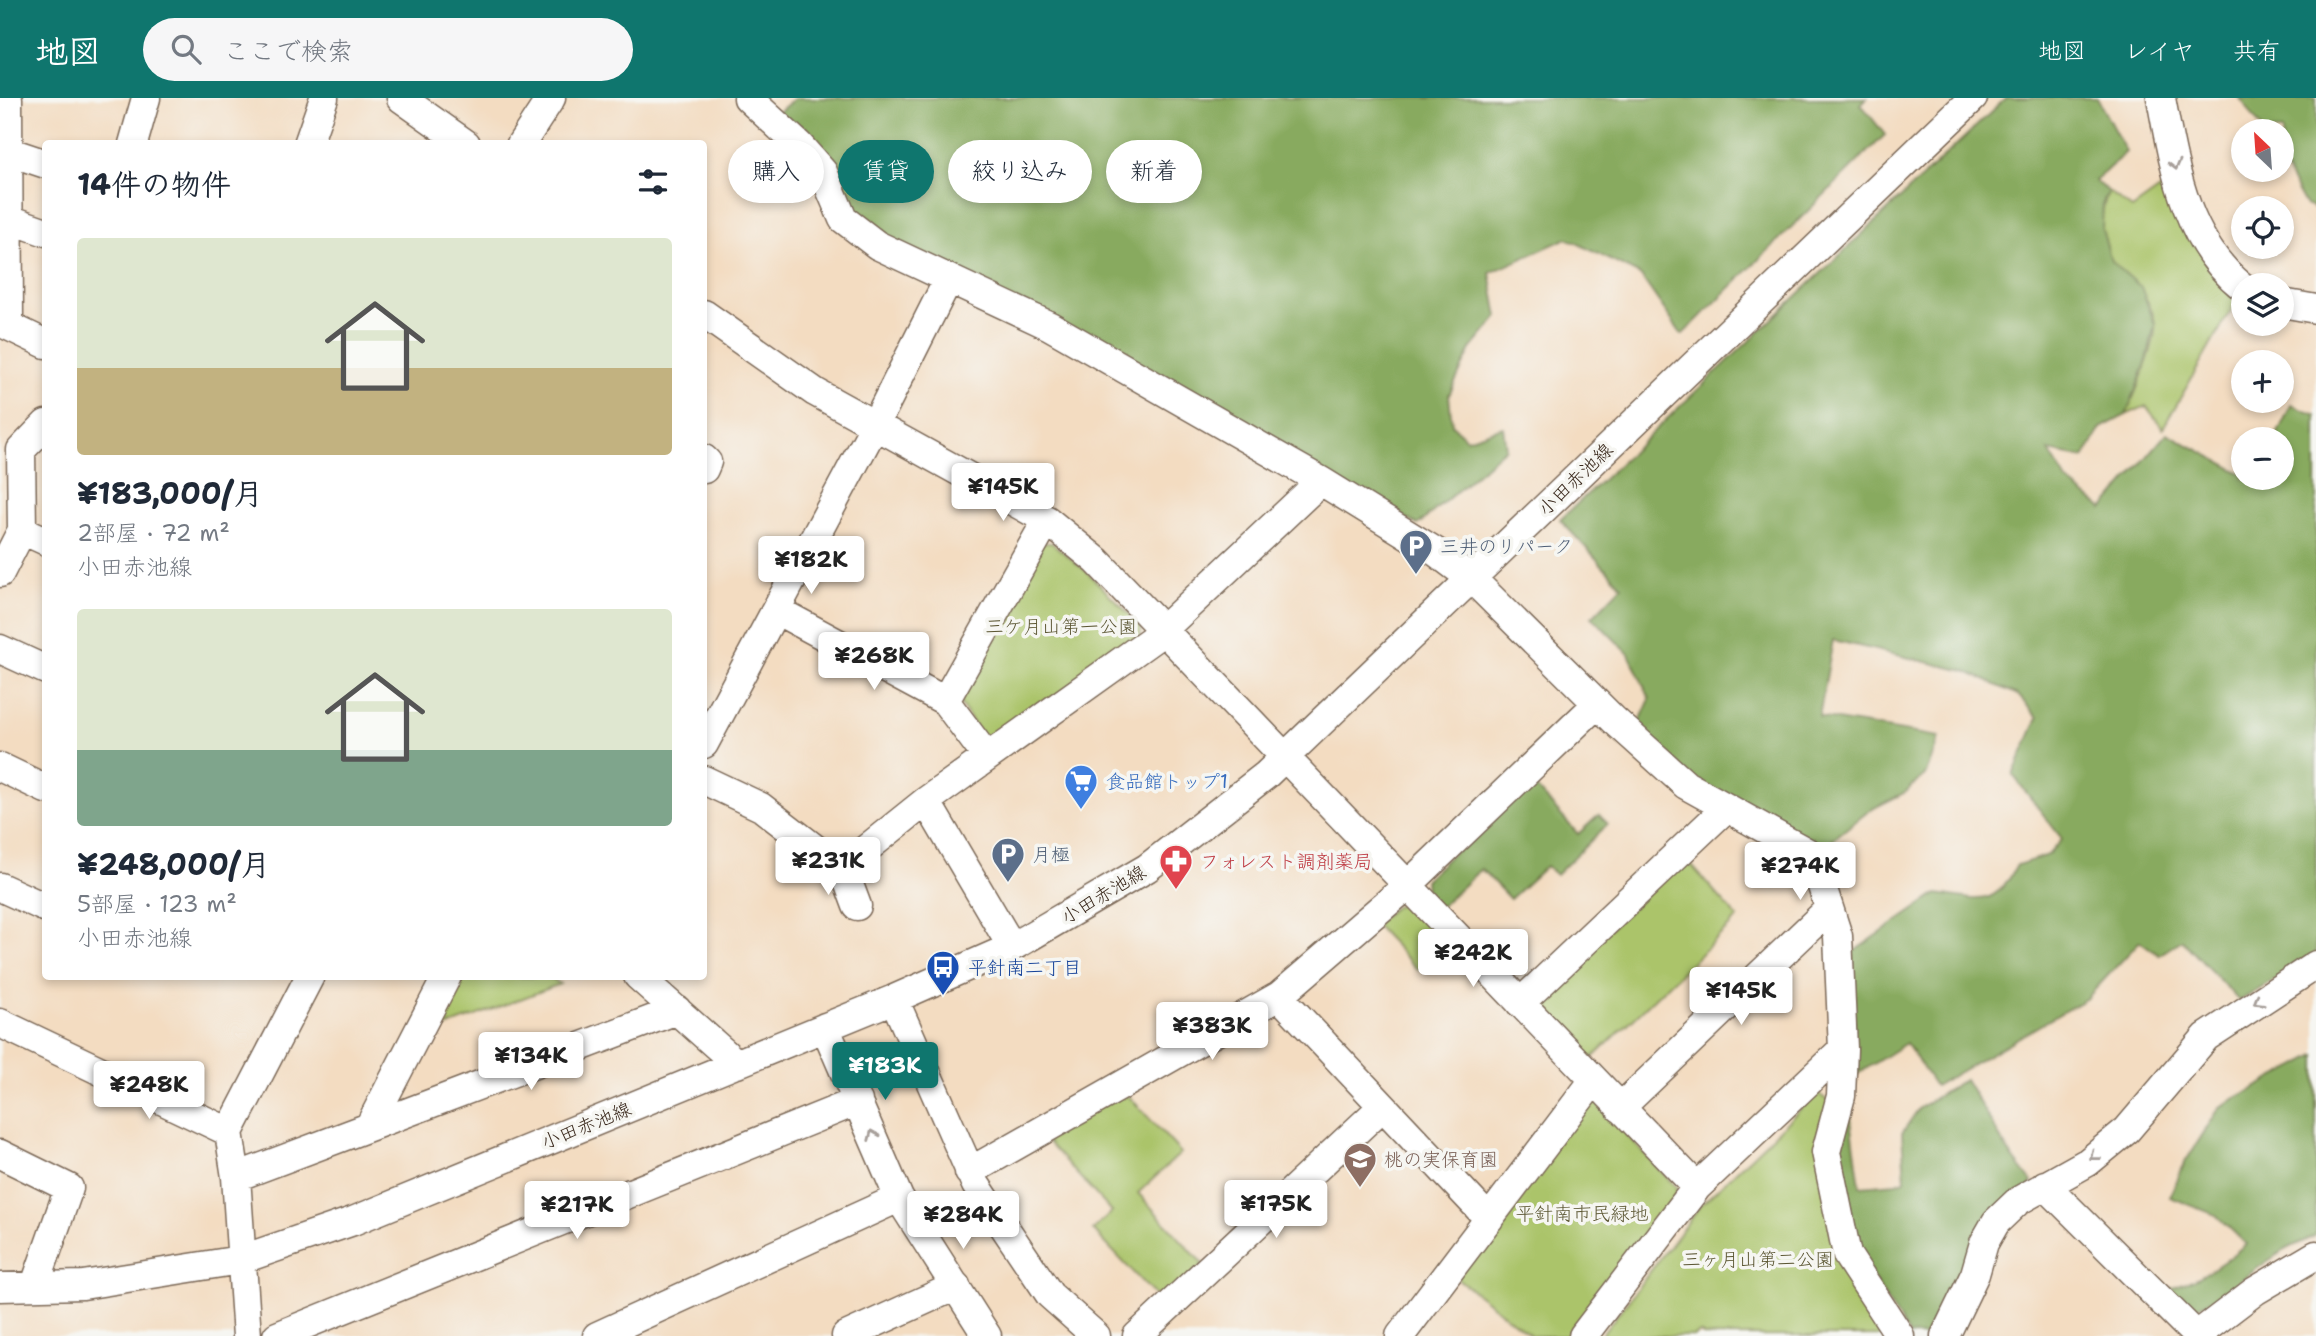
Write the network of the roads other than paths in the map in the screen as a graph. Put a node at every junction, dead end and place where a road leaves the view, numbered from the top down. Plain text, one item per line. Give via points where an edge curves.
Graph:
1 (8, 98) edge
2 (146, 98) edge
3 (324, 98) edge
4 (401, 98) edge
5 (551, 98) edge
6 (748, 98) edge
7 (1973, 98) edge
8 (2161, 98) edge
9 (134, 140) edge
10 (309, 140) edge
11 (460, 140) edge
12 (524, 140) edge
13 (7, 151) junction
14 (42, 163) edge
15 (4, 221) edge
16 (42, 231) edge
17 (2231, 278) edge
18 (948, 280) junction
19 (2294, 305) edge
20 (2316, 309) edge
21 (707, 316) edge
22 (5, 324) edge
23 (42, 342) edge
24 (875, 425) junction
25 (42, 427) edge
26 (10, 445) edge
27 (1321, 481) junction
28 (1047, 520) junction
29 (34, 535) edge
30 (0, 573) edge
31 (1472, 579) junction
32 (776, 610) junction
33 (1164, 630) junction
34 (0, 649) edge
35 (42, 668) edge
36 (945, 701) junction
37 (1597, 704) junction
38 (707, 738) edge
39 (1286, 756) junction
40 (987, 757) junction
41 (0, 767) edge
42 (707, 781) edge
43 (42, 787) edge
44 (926, 801) junction
45 (1726, 809) junction
46 (845, 871) junction
47 (1408, 885) junction
48 (0, 887) edge
49 (42, 906) edge
50 (858, 906) dead end
51 (1828, 910) junction
52 (1012, 947) junction
53 (2316, 965) edge
54 (308, 980) edge
55 (445, 980) edge
56 (643, 980) edge
57 (1279, 996) junction
58 (894, 999) junction
59 (1520, 1003) junction
60 (677, 1010) junction
61 (0, 1023) edge
62 (825, 1027) junction
63 (1843, 1049) junction
64 (737, 1063) junction
65 (1594, 1080) junction
66 (858, 1101) junction
67 (1382, 1107) junction
68 (1620, 1108) junction
69 (369, 1127) junction
70 (229, 1132) junction
71 (0, 1154) edge
72 (969, 1172) junction
73 (236, 1177) junction
74 (2045, 1185) junction
75 (1697, 1187) junction
76 (900, 1198) junction
77 (1489, 1219) junction
78 (2316, 1255) edge
79 (240, 1260) junction
80 (36, 1285) junction
81 (956, 1286) junction
82 (0, 1287) edge
83 (247, 1336) edge
84 (277, 1336) edge
85 (597, 1336) edge
86 (846, 1336) edge
87 (987, 1336) edge
88 (1096, 1336) edge
89 (1137, 1336) edge
90 (1400, 1336) edge
91 (1583, 1336) edge
92 (1900, 1336) edge
93 (1945, 1336) edge
94 (2197, 1336) edge

1 - 13 street
2 - 9 street
3 - 10 street
4 - 11 street
5 - 12 street
6 - 18 street via 822,172 843,219 877,245
7 - 31 street, 小田赤池線
8 -> 17 street via 2186,208
13 - 14 street
13 - 15 street
15 - 16 street
15 - 22 street
18 - 24 street
18 - 27 street via 1050,326
19 - 20 street
21 - 24 street via 815,392
22 - 23 street
24 - 28 street
24 - 32 street
25 - 26 street
26 - 29 street
27 - 31 street
27 - 33 street
28 - 33 street via 1097,561
28 - 36 street
29 - 30 street
31 - 37 street
31 - 39 street, 小田赤池線
32 - 36 street
32 - 38 street
33 - 39 street
33 - 40 street
34 - 35 street
36 - 40 street
37 - 45 street via 1686,785
37 - 47 street
39 - 47 street
39 - 52 street, 小田赤池線 via 1147,868
40 - 44 street
41 - 43 street
42 - 46 street via 761,807
44 - 46 street via 850,862
44 - 52 street
45 - 51 street via 1812,855
45 - 59 street
46 - 50 street
47 - 57 street
47 - 59 street
48 - 49 street
51 - 63 street via 1838,936
51 - 68 street
52 - 58 street, 小田赤池線
53 -> 74 street via 2206,1037 2127,1130 2088,1162
54 - 70 street
55 - 69 street
56 - 60 street
57 - 67 street
57 - 72 street
58 - 62 street, 小田赤池線
58 - 72 street
59 - 65 street
60 - 64 street
60 - 69 street
61 - 70 street
62 - 64 street, 小田赤池線
62 - 66 street
63 - 75 street
63 - 92 street via 1841,1096 1826,1152 1847,1255
64 - 79 street, 小田赤池線 via 353,1221
65 - 68 street
65 - 77 street
76 -> 66 street
66 - 84 street
67 - 77 street
67 - 89 street
68 - 75 street
69 - 73 street
70 - 73 street
71 - 80 street via 69,1188
72 - 88 street via 1050,1295
73 - 79 street
74 - 93 street via 2018,1201 1996,1222
74 - 94 street
75 - 91 street
76 - 81 street
76 - 85 street
77 - 90 street
78 - 94 street via 2255,1291
79 - 80 street, 小田赤池線 via 83,1285
79 - 83 street
80 - 82 street, 小田赤池線
81 - 86 street
81 - 87 street

